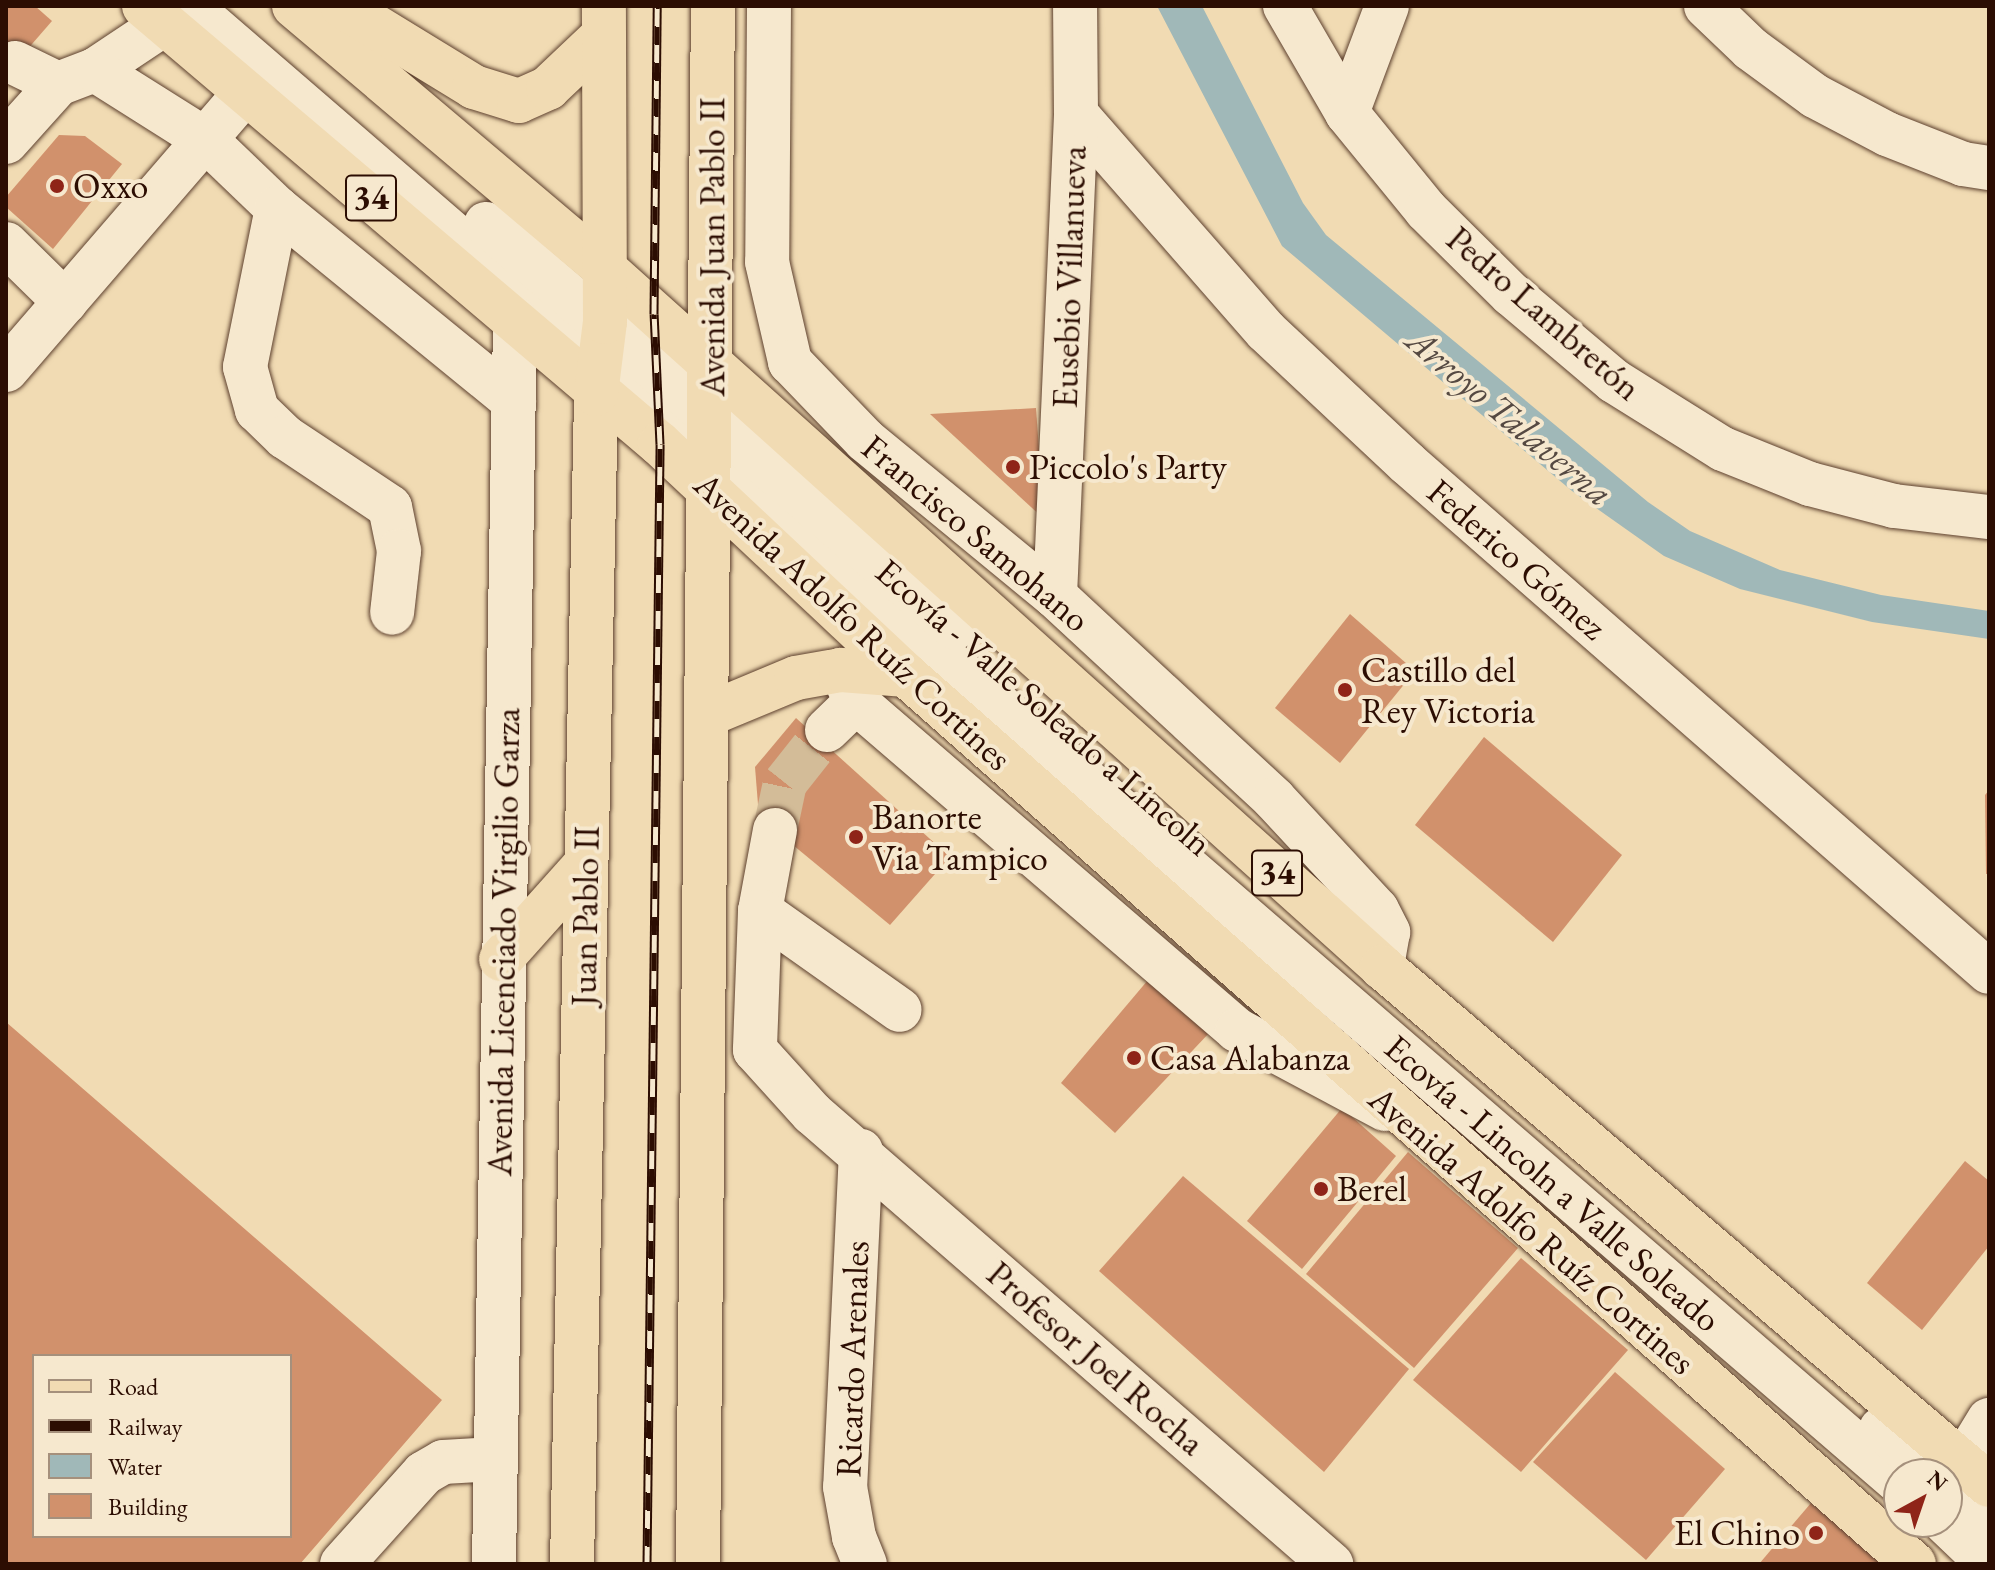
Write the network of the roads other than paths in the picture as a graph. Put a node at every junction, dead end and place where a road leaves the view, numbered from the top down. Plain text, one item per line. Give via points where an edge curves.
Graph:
1 (224, 6) edge
2 (294, 6) edge
3 (342, 6) edge
4 (713, 6) edge
5 (769, 6) edge
6 (1075, 6) edge
7 (1285, 6) edge
8 (1387, 6) edge
9 (1706, 6) edge
10 (166, 12) edge
11 (604, 21) edge
12 (15, 63) dead end
13 (76, 77) junction
14 (247, 91) junction
15 (1347, 113) junction
16 (1076, 114) junction
17 (206, 140) junction
18 (6, 142) edge
19 (1989, 168) edge
20 (277, 208) junction
21 (6, 244) edge
22 (605, 269) junction
23 (65, 302) junction
24 (515, 319) junction
25 (600, 359) junction
26 (712, 366) junction
27 (6, 370) edge
28 (514, 401) junction
29 (711, 412) junction
30 (710, 472) junction
31 (1989, 517) edge
32 (1055, 596) junction
33 (392, 613) dead end
34 (906, 675) junction
35 (841, 701) junction
36 (707, 715) junction
37 (775, 830) tunnel mouth
38 (586, 864) junction
39 (760, 911) junction
40 (501, 959) junction
41 (1382, 967) junction
42 (1989, 972) edge
43 (900, 1010) dead end
44 (1404, 1118) junction
45 (861, 1151) junction
46 (1989, 1420) edge
47 (1913, 1458) edge
48 (1916, 1458) edge
49 (495, 1459) junction
50 (1883, 1468) edge
51 (1963, 1468) edge
52 (572, 1493) junction
53 (1963, 1500) edge
54 (1963, 1513) edge
55 (1989, 1521) edge
56 (1928, 1538) edge
57 (342, 1564) edge
58 (494, 1564) edge
59 (562, 1564) edge
60 (572, 1564) edge
61 (698, 1564) edge
62 (865, 1564) edge
63 (1331, 1564) edge
64 (1916, 1564) edge
65 (1989, 1564) edge

1 - 25 street, Ecovía - Valle Soleado a Lincoln
2 - 22 main road, 34
3 - 11 main road via 474,87 519,101 548,88
4 - 26 main road, Avenida Juan Pablo II
5 - 32 street, Francisco Samohano via 767,262 790,362 865,440
6 - 16 street, Eusebio Villanueva
7 - 15 street, Pedro Lambretón
8 - 15 street
9 - 19 street via 1751,49 1815,96 1887,134 1963,164
10 - 13 street
10 - 14 main road, Avenida Adolfo Ruíz Cortines / 34
10 - 25 street
11 - 22 main road
12 - 13 street
13 - 17 street
13 - 18 street
14 - 17 street
14 - 24 main road, Avenida Adolfo Ruíz Cortines / 34
15 - 31 street, Pedro Lambretón via 1426,210 1511,294 1614,381 1668,415 1723,449 1810,484 1894,506
16 - 32 street, Eusebio Villanueva
16 - 42 street, Federico Gómez via 1183,242 1320,382
17 - 20 street
17 - 23 street
20 - 28 street
20 - 33 street via 245,367 257,410 285,437 390,507 399,551
21 - 23 street
22 - 25 main road, Juan Pablo II
22 - 26 main road, 34
23 - 27 street
24 - 25 main road, Avenida Adolfo Ruíz Cortines / 34
24 - 28 street, Avenida Licenciado Virgilio Garza
25 - 29 street, Ecovía - Valle Soleado a Lincoln
25 - 30 main road, Avenida Adolfo Ruíz Cortines / 34
25 - 38 main road, Juan Pablo II
26 - 29 main road, Avenida Juan Pablo II
26 - 41 main road, 34
28 - 40 street, Avenida Licenciado Virgilio Garza
29 - 30 main road, Avenida Juan Pablo II
29 - 47 street, Ecovía - Valle Soleado a Lincoln via 1352,979
30 - 34 main road, Avenida Adolfo Ruíz Cortines / 34
30 - 36 main road
30 - 50 street, Ecovía - Lincoln a Valle Soleado
32 - 41 street, Francisco Samohano via 1339,866 1377,910 1388,932
34 - 35 main road
34 - 44 main road, Avenida Adolfo Ruíz Cortines / 34
35 - 36 main road via 796,678
35 - 44 street via 1237,1030
36 - 61 main road
37 - 39 street, Profesor Joel Rocha
38 - 40 main road
38 - 52 main road, Juan Pablo II
39 - 43 street
39 - 45 street, Profesor Joel Rocha via 755,1050 779,1079
40 - 49 street, Avenida Licenciado Virgilio Garza
41 - 48 main road, 34
44 - 64 main road, Avenida Adolfo Ruíz Cortines / 34
45 - 62 street, Ricardo Arenales via 845,1487
45 - 63 street, Profesor Joel Rocha
46 - 51 street
49 - 57 street via 443,1462 424,1473
49 - 58 street, Avenida Licenciado Virgilio Garza
52 - 59 main road
52 - 60 main road, Juan Pablo II
53 - 55 street, Ecovía - Valle Soleado a Lincoln
54 - 65 street
56 - 64 street

